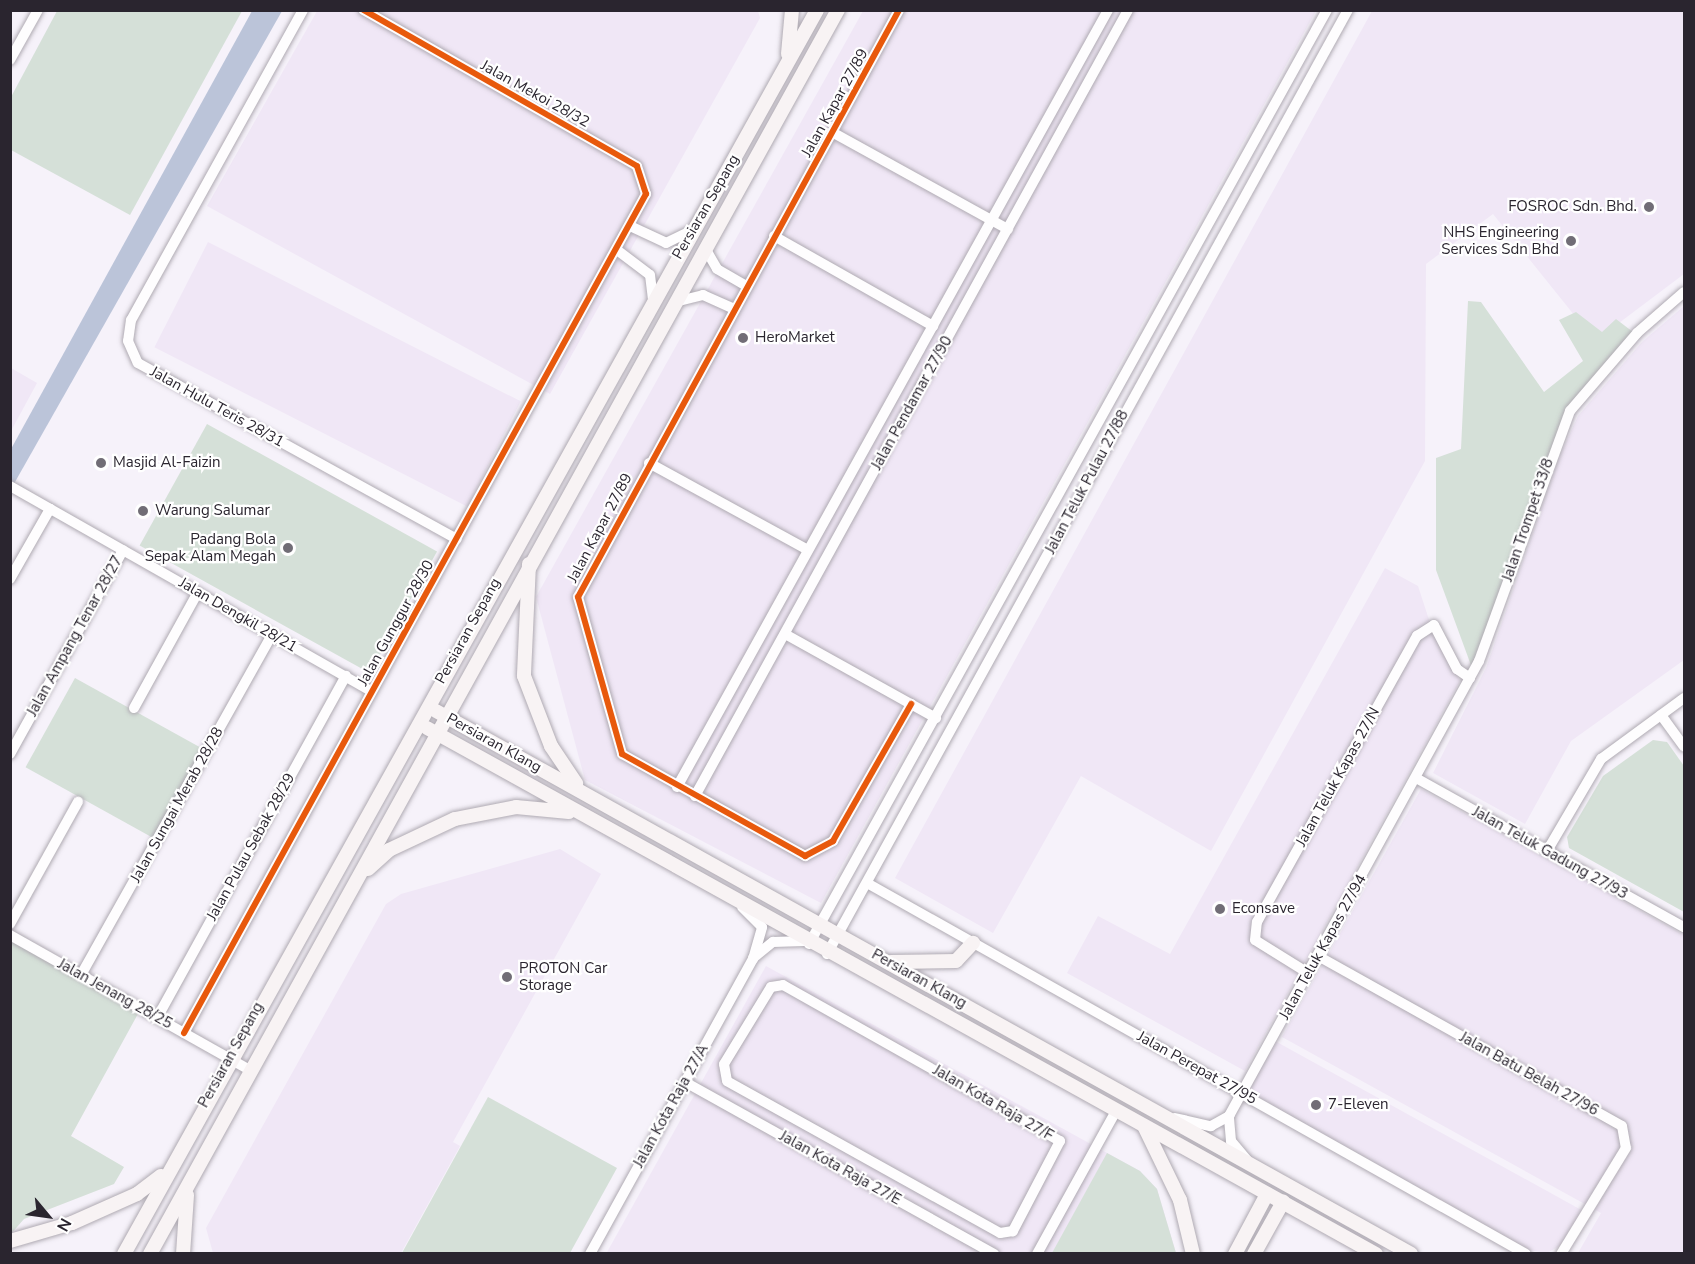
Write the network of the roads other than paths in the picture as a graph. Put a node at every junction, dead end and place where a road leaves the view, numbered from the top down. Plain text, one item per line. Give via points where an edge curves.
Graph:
1 (38, 10) edge
2 (303, 10) edge
3 (363, 10) edge
4 (792, 10) edge
5 (817, 10) edge
6 (838, 10) edge
7 (899, 10) edge
8 (1108, 10) edge
9 (1128, 10) edge
10 (1327, 10) edge
11 (1348, 10) edge
12 (10, 60) edge
13 (784, 70) junction
14 (832, 132) junction
15 (991, 220) junction
16 (630, 226) junction
17 (693, 229) junction
18 (1008, 229) junction
19 (774, 236) junction
20 (705, 248) junction
21 (617, 250) junction
22 (747, 286) junction
23 (1684, 292) edge
24 (653, 301) junction
25 (675, 302) junction
26 (734, 309) junction
27 (933, 326) junction
28 (566, 456) junction
29 (649, 463) junction
30 (583, 465) junction
31 (10, 486) edge
32 (50, 508) junction
33 (457, 539) junction
34 (123, 550) junction
35 (808, 550) junction
36 (530, 559) junction
37 (10, 579) edge
38 (198, 592) junction
39 (272, 634) junction
40 (784, 634) junction
41 (346, 676) junction
42 (1470, 678) junction
43 (371, 691) junction
44 (1684, 698) edge
45 (911, 704) junction
46 (427, 705) junction
47 (134, 708) dead end
48 (444, 715) junction
49 (1661, 715) junction
50 (936, 718) junction
51 (418, 722) junction
52 (435, 732) junction
53 (1684, 747) edge
54 (10, 754) edge
55 (1416, 778) junction
56 (677, 787) junction
57 (695, 796) junction
58 (597, 800) junction
59 (78, 802) dead end
60 (597, 821) junction
61 (1547, 851) junction
62 (867, 883) junction
63 (351, 890) junction
64 (735, 901) junction
65 (10, 924) edge
66 (821, 924) junction
67 (1684, 927) edge
68 (838, 934) junction
69 (10, 935) edge
70 (806, 942) junction
71 (973, 943) junction
72 (827, 954) junction
73 (1318, 956) junction
74 (753, 959) junction
75 (889, 962) junction
76 (1308, 973) junction
77 (81, 975) junction
78 (157, 1018) junction
79 (184, 1033) junction
80 (229, 1058) junction
81 (251, 1071) junction
82 (685, 1083) junction
83 (1241, 1093) junction
84 (1149, 1109) junction
85 (1116, 1111) junction
86 (1229, 1116) junction
87 (805, 1125) junction
88 (1143, 1126) junction
89 (795, 1143) junction
90 (170, 1168) junction
91 (1256, 1168) junction
92 (190, 1181) junction
93 (926, 1192) junction
94 (1268, 1194) junction
95 (1283, 1202) junction
96 (915, 1210) junction
97 (10, 1241) edge
98 (1570, 1249) edge
99 (124, 1254) edge
100 (150, 1254) edge
101 (183, 1254) edge
102 (590, 1254) edge
103 (994, 1254) edge
104 (1037, 1254) edge
105 (1193, 1254) edge
106 (1235, 1254) edge
107 (1254, 1254) edge
108 (1376, 1254) edge
109 (1411, 1254) edge
110 (1526, 1254) edge
111 (1561, 1254) edge

1 - 12 street
2 - 33 street, Jalan Hulu Teris 28/31 via 131,320 128,341 138,363
3 - 16 street, Jalan Mekoi 28/32 via 637,166 646,194
4 - 13 main road
5 - 13 main road, Persiaran Sepang
6 - 20 main road, Persiaran Sepang
7 - 14 street, Jalan Kapar 27/89
8 - 15 street, Jalan Pendamar 27/90
9 - 18 street, Jalan Pendamar 27/90
10 - 50 street, Jalan Teluk Pulau 27/88
11 - 62 street, Jalan Teluk Pulau 27/88
13 - 17 main road, Persiaran Sepang
14 - 15 street
14 - 19 street, Jalan Kapar 27/89
15 - 18 street
15 - 27 street, Jalan Pendamar 27/90
16 - 17 street via 666,243
16 - 21 street, Jalan Gunggur 28/30
17 - 24 main road, Persiaran Sepang
18 - 40 street, Jalan Pendamar 27/90
19 - 22 street, Jalan Kapar 27/89
19 - 27 street
20 - 22 street via 717,269
20 - 25 main road, Persiaran Sepang
21 - 24 street via 650,275
21 - 33 street, Jalan Gunggur 28/30
22 - 26 street, Jalan Kapar 27/89
23 - 42 street, Jalan Trompet 33/8 via 1637,333 1570,411
24 - 28 main road, Persiaran Sepang
25 - 26 street via 703,295
25 - 30 main road, Persiaran Sepang
26 - 29 street, Jalan Kapar 27/89
27 - 35 street, Jalan Pendamar 27/90
28 - 30 main road
28 - 46 main road, Persiaran Sepang
29 - 35 street
29 - 56 street, Jalan Kapar 27/89 via 578,597 622,754
30 - 36 main road, Persiaran Sepang
31 - 32 street, Jalan Dengkil 28/21
32 - 34 street, Jalan Dengkil 28/21
32 - 37 street
33 - 43 street, Jalan Gunggur 28/30
34 - 38 street, Jalan Dengkil 28/21
34 - 54 street, Jalan Ampang Tenar 28/27
35 - 56 street, Jalan Pendamar 27/90
36 - 48 main road, Persiaran Sepang
36 - 58 main road via 522,650 529,693 560,763
38 - 39 street, Jalan Dengkil 28/21
38 - 47 street
39 - 41 street, Jalan Dengkil 28/21
39 - 77 street, Jalan Sungai Merab 28/28
40 - 45 street
40 - 57 street, Jalan Pendamar 27/90
41 - 43 street, Jalan Dengkil 28/21
41 - 78 street, Jalan Pulau Sebak 28/29
42 - 55 street, Jalan Trompet 33/8
42 - 76 street, Jalan Teluk Kapas 27/N via 1457,669 1434,625 1417,636 1257,922 1256,940
43 - 79 street, Jalan Gunggur 28/30
44 - 49 street
45 - 50 street
45 - 57 street, Jalan Kapar 27/89 via 826,849 805,856
46 - 48 main road, Persiaran Klang
46 - 51 main road, Persiaran Sepang
48 - 52 main road, Persiaran Sepang
48 - 58 main road, Persiaran Klang
49 - 53 street
49 - 61 street via 1601,759
50 - 66 street, Jalan Teluk Pulau 27/88
51 - 52 main road, Persiaran Klang
51 - 80 main road, Persiaran Sepang
52 - 60 main road, Persiaran Klang
52 - 63 main road, Persiaran Sepang
55 - 61 street, Jalan Teluk Gadung 27/93
55 - 73 street, Jalan Teluk Kapas 27/94
56 - 57 street, Jalan Kapar 27/89
58 - 66 main road, Persiaran Klang
59 - 65 street
60 - 63 main road via 542,806 455,819 378,856
60 - 64 main road, Persiaran Klang
61 - 67 street, Jalan Teluk Gadung 27/93
62 - 68 street, Jalan Teluk Pulau 27/88
62 - 71 street, Jalan Perepat 27/95
63 - 81 main road, Persiaran Sepang
64 - 70 main road, Persiaran Klang
64 - 74 street, Jalan Kota Raja 27/A via 762,927
66 - 68 main road, Persiaran Klang
66 - 70 street, Jalan Teluk Pulau 27/88
68 - 72 street, Jalan Teluk Pulau 27/88
68 - 75 main road, Persiaran Klang
69 - 77 street, Jalan Jenang 28/25
70 - 72 main road, Persiaran Klang
70 - 74 street, Jalan Kota Raja 27/A via 773,942
71 - 75 main road via 956,962
71 - 83 street, Jalan Perepat 27/95
72 - 85 main road, Persiaran Klang
73 - 76 street, Jalan Teluk Kapas 27/94
73 - 98 street, Jalan Batu Belah 27/96 via 1622,1126 1626,1148
74 - 82 street, Jalan Kota Raja 27/A
75 - 84 main road, Persiaran Klang
76 - 83 street, Jalan Teluk Kapas 27/94
77 - 78 street, Jalan Jenang 28/25
78 - 79 street, Jalan Jenang 28/25
79 - 80 street, Jalan Jenang 28/25
80 - 81 street, Jalan Jenang 28/25
80 - 90 main road, Persiaran Sepang
81 - 92 main road, Persiaran Sepang
82 - 89 street, Jalan Kota Raja 27/E
82 - 102 street, Jalan Kota Raja 27/A
83 - 86 street, Jalan Teluk Kapas 27/94
83 - 110 street, Jalan Perepat 27/95
84 - 86 street via 1198,1125 1211,1126
84 - 91 main road, Persiaran Klang
85 - 88 main road, Persiaran Klang
85 - 104 street
86 - 91 street via 1231,1141
87 - 89 street
87 - 93 street, Jalan Kota Raja 27/F
87 - 93 street, Jalan Kota Raja 27/F via 724,1076 724,1064 777,984 1059,1141 1007,1235
88 - 94 main road, Persiaran Klang
88 - 105 main road via 1180,1200
89 - 96 street, Jalan Kota Raja 27/E
90 - 97 main road via 137,1194 72,1223
90 - 99 main road, Persiaran Sepang
91 - 109 main road, Persiaran Klang
92 - 100 main road, Persiaran Sepang
92 - 101 main road
93 - 96 street
94 - 95 main road, Persiaran Klang
94 - 106 main road
95 - 107 main road
95 - 108 main road, Persiaran Klang
96 - 103 street, Jalan Kota Raja 27/E
98 - 111 street

